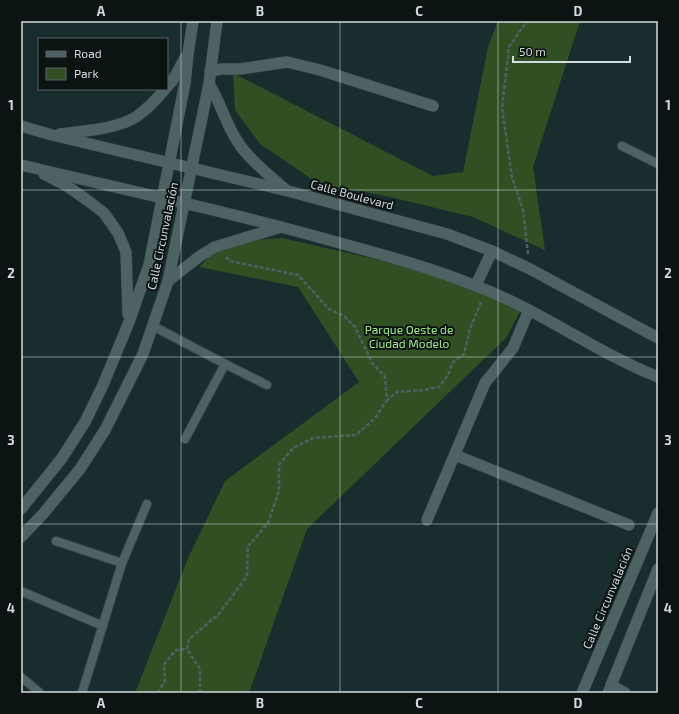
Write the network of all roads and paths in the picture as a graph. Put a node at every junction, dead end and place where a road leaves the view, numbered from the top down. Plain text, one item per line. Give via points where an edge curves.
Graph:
1 (193, 21) edge
2 (217, 21) edge
3 (530, 21) edge
4 (188, 54) junction
5 (210, 71) junction
6 (209, 84) junction
7 (168, 86) edge
8 (164, 90) edge
9 (433, 106) dead end
10 (21, 126) edge
11 (52, 135) junction
12 (622, 146) dead end
13 (169, 163) junction
14 (658, 164) edge
15 (25, 166) edge
16 (191, 168) junction
17 (288, 192) junction
18 (162, 198) junction
19 (184, 203) junction
20 (283, 226) junction
21 (216, 247) junction
22 (492, 251) junction
23 (530, 269) junction
24 (168, 281) junction
25 (481, 288) junction
26 (529, 310) junction
27 (128, 322) junction
28 (153, 326) junction
29 (658, 338) edge
30 (225, 364) junction
31 (653, 375) edge
32 (267, 385) dead end
33 (658, 385) edge
34 (387, 400) junction
35 (185, 439) dead end
36 (455, 455) junction
37 (147, 504) dead end
38 (21, 509) edge
39 (658, 513) edge
40 (427, 520) dead end
41 (629, 525) dead end
42 (21, 537) edge
43 (56, 541) dead end
44 (122, 564) junction
45 (658, 569) edge
46 (23, 592) dead end
47 (103, 626) junction
48 (187, 649) junction
49 (21, 677) edge
50 (609, 689) edge
51 (40, 693) edge
52 (82, 693) edge
53 (158, 693) edge
54 (200, 693) edge
55 (582, 693) edge
56 (625, 693) edge

1 - 4 street, Calle Circunvalación
2 - 5 street, Calle Circunvalación
3 - 23 path via 509,47 502,108 512,176 523,210
4 - 7 street
4 - 13 street, Calle Circunvalación via 185,83
5 - 6 street, Calle Circunvalación
5 - 9 street via 287,62
6 - 16 street, Calle Circunvalación
6 - 17 street via 236,140 257,164
8 - 11 street via 135,118 108,128
10 - 11 street, Calle Boulevard
11 - 13 street, Calle Boulevard
12 - 14 lane
13 - 16 street, Calle Boulevard
13 - 18 street, Calle Circunvalación
15 - 18 street
15 - 27 street via 66,186 87,200 104,214 118,233 126,252
16 - 17 street, Calle Boulevard
16 - 19 street, Calle Circunvalación
17 - 22 street, Calle Boulevard via 447,234
18 - 19 street
18 - 27 street, Calle Circunvalación via 149,265
19 - 20 street
19 - 24 street, Calle Circunvalación
20 - 21 street
20 - 25 street via 417,264
21 - 24 street
21 - 34 path via 230,261 298,274 329,309 344,316 355,327 372,363 385,377
22 - 23 street, Calle Boulevard
22 - 25 street
23 - 29 street, Calle Boulevard
24 - 28 street, Calle Circunvalación
25 - 26 street
25 - 34 path via 464,354 453,362 439,387 397,392
26 - 31 street via 595,347
26 - 36 street via 514,348 485,383
27 - 38 street, Calle Circunvalación via 86,422 62,458
28 - 30 lane
28 - 42 street, Calle Circunvalación via 143,354 105,430 80,469
30 - 32 lane
30 - 35 lane
31 - 33 street
34 - 48 path via 375,418 356,435 313,438 293,448 279,465 279,491 268,523 248,546 247,576 219,614 189,639
36 - 40 street
36 - 41 street
37 - 44 lane
39 - 55 street, Calle Circunvalación
43 - 44 lane
44 - 47 lane
45 - 50 street
46 - 47 lane
47 - 52 lane
48 - 53 path via 176,650 164,664 165,680
48 - 54 path via 200,669
49 - 51 lane
50 - 56 street

